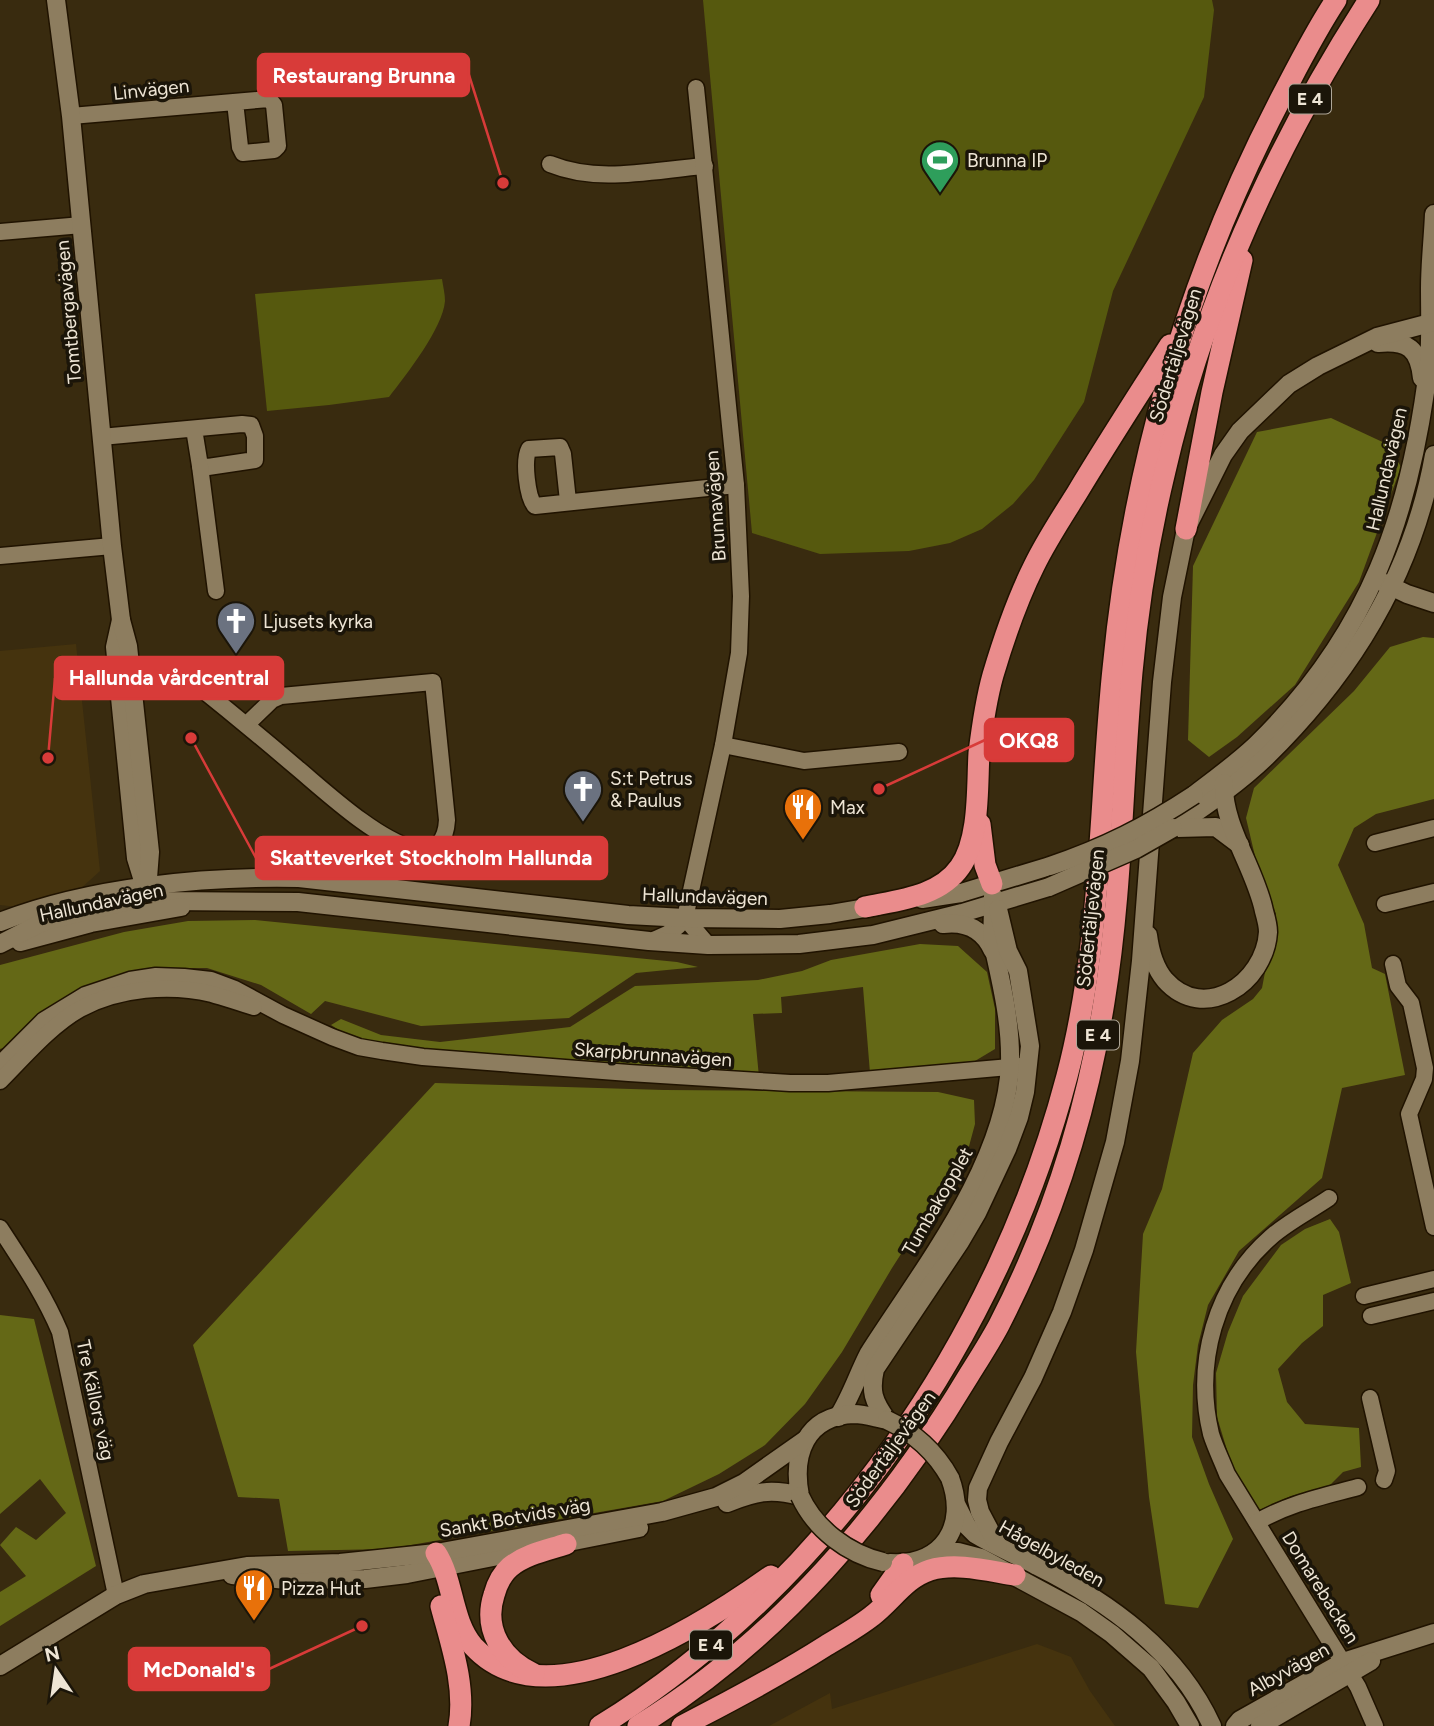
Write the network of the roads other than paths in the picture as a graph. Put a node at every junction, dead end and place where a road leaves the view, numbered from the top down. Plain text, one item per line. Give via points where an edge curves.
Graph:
1 (56, 0) edge
2 (1336, 0) edge
3 (1369, 0) edge
4 (696, 88) dead end
5 (235, 102) dead end
6 (71, 116) junction
7 (550, 164) dead end
8 (705, 166) junction
9 (1258, 202) junction
10 (1434, 214) edge
11 (82, 225) junction
12 (0, 232) edge
13 (1184, 322) junction
14 (1432, 323) edge
15 (1348, 350) junction
16 (1424, 397) junction
17 (194, 429) junction
18 (101, 437) junction
19 (1434, 454) edge
20 (200, 466) junction
21 (736, 485) junction
22 (568, 502) dead end
23 (1186, 529) junction
24 (112, 546) junction
25 (0, 556) edge
26 (1376, 578) junction
27 (1393, 587) junction
28 (216, 591) dead end
29 (1434, 603) edge
30 (126, 683) junction
31 (246, 725) junction
32 (723, 745) junction
33 (899, 752) dead end
34 (1232, 765) junction
35 (1224, 792) junction
36 (977, 797) junction
37 (1173, 828) junction
38 (1434, 828) edge
39 (1375, 843) dead end
40 (1240, 846) junction
41 (143, 855) junction
42 (254, 877) junction
43 (145, 887) junction
44 (1434, 892) edge
45 (993, 894) junction
46 (1026, 895) junction
47 (80, 898) junction
48 (212, 903) junction
49 (1385, 904) dead end
50 (865, 907) junction
51 (1144, 915) junction
52 (685, 918) junction
53 (0, 922) edge
54 (877, 934) junction
55 (649, 941) junction
56 (708, 945) junction
57 (0, 946) edge
58 (995, 954) junction
59 (1393, 964) dead end
60 (1018, 971) junction
61 (283, 1015) junction
62 (0, 1064) edge
63 (1018, 1066) junction
64 (0, 1081) edge
65 (1329, 1198) dead end
66 (1434, 1227) edge
67 (0, 1228) edge
68 (1434, 1279) edge
69 (1364, 1296) dead end
70 (1434, 1301) edge
71 (1371, 1316) dead end
72 (1370, 1398) dead end
73 (875, 1414) junction
74 (838, 1417) junction
75 (805, 1440) junction
76 (999, 1442) junction
77 (1384, 1480) dead end
78 (1358, 1487) dead end
79 (800, 1496) junction
80 (957, 1502) junction
81 (1257, 1522) junction
82 (566, 1544) junction
83 (998, 1546) junction
84 (810, 1549) junction
85 (935, 1552) junction
86 (438, 1563) junction
87 (893, 1563) junction
88 (1015, 1575) junction
89 (116, 1595) junction
90 (1434, 1633) edge
91 (844, 1634) junction
92 (0, 1666) edge
93 (1346, 1667) junction
94 (552, 1682) junction
95 (459, 1726) edge
96 (600, 1726) edge
97 (638, 1726) edge
98 (682, 1726) edge
99 (1190, 1726) edge
100 (1212, 1726) edge
101 (1235, 1726) edge
102 (1260, 1726) edge
103 (1375, 1726) edge

1 - 6 main road, Tomtbergavägen
2 - 13 highway, Södertäljevägen / E 4 via 1236,192
3 - 9 highway, Södertäljevägen / E 4 via 1287,140
4 - 8 street, Brunnavägen
5 - 6 street, Linvägen
6 - 11 main road, Tomtbergavägen
7 - 8 street via 591,176
8 - 21 street, Brunnavägen
9 - 23 highway via 1212,392
9 - 97 highway, Södertäljevägen / E 4 via 1219,290 1164,473 1132,671 1105,1000 1065,1170 1040,1235 998,1326 892,1491 781,1614 731,1658
10 - 14 main road, Hallundavägen
11 - 12 street
11 - 18 main road, Tomtbergavägen
13 - 36 highway via 1051,535 1021,595 993,676 979,752
13 - 84 highway, E 4 via 1144,469 1123,580 1086,979 1067,1074 1040,1164 976,1313 947,1364 886,1457
14 - 15 main road via 1377,337
14 - 16 main road, Hallundavägen
15 - 16 main road via 1390,342 1407,345 1420,364
15 - 23 main road via 1289,384 1240,431 1209,479
16 - 26 main road, Hallundavägen via 1409,479
17 - 18 street
17 - 20 street
17 - 20 street via 251,425 255,436 255,460
18 - 24 main road, Tomtbergavägen
19 - 27 main road, Hallundavägen via 1413,538
20 - 28 street
21 - 22 street
21 - 32 street, Brunnavägen via 739,653
23 - 51 main road via 1162,682
24 - 25 street
24 - 30 main road, Tomtbergavägen via 128,646
26 - 27 main road
26 - 34 main road, Hallundavägen via 1312,682
27 - 29 main road
27 - 35 main road, Hallundavägen via 1336,679 1265,758
30 - 31 street via 174,678 193,682
30 - 41 main road, Tomtbergavägen
31 - 31 street via 372,827 416,849 441,844 447,820 433,682 281,696
32 - 33 street via 804,761
32 - 52 street, Brunnavägen
34 - 35 main road
34 - 45 main road, Hallundavägen, bridge via 1129,835
35 - 37 main road, Hallundavägen
35 - 40 main road
36 - 45 highway
36 - 50 highway via 970,846 947,882 917,896
37 - 40 main road via 1216,827
37 - 46 main road, Hallundavägen, bridge via 1116,859
38 - 39 street
40 - 51 main road via 1261,897 1268,930 1263,957 1238,989 1193,997 1166,981 1150,949
41 - 42 main road via 175,875
41 - 43 main road, Tomtbergavägen
41 - 47 main road via 125,882
42 - 43 main road, Hallundavägen
42 - 52 main road, Hallundavägen
43 - 47 main road, Hallundavägen
43 - 48 main road, Hallundavägen via 166,901
43 - 57 main road, Hallundavägen via 125,903 45,921
44 - 49 street
45 - 46 main road, Hallundavägen
45 - 50 main road, Hallundavägen via 961,893
45 - 54 main road, Hallundavägen
45 - 58 main road, Tumbakopplet
45 - 60 main road, Tumbakopplet
46 - 60 main road, Tumbakopplet via 1012,914
47 - 53 main road, Hallundavägen
48 - 55 main road, Hallundavägen via 298,902
48 - 57 main road, Hallundavägen via 91,923
50 - 52 main road, Hallundavägen via 780,919
51 - 76 main road via 1130,1061 1115,1142 1062,1312
52 - 55 street via 679,928
52 - 56 street
54 - 56 main road, Hallundavägen via 799,944
54 - 58 main road via 961,924 982,934
55 - 56 main road, Hallundavägen
58 - 63 main road, Tumbakopplet
59 - 66 street via 1398,986 1411,1003 1425,1069 1409,1114
60 - 63 main road, Tumbakopplet via 1030,1046
61 - 62 street, Skarpbrunnavägen via 211,980 156,976 130,980 63,1007
61 - 63 street, Skarpbrunnavägen via 359,1047 423,1057 749,1082 828,1083
61 - 64 street, Skarpbrunnavägen via 188,990 160,989 106,998 57,1026
63 - 73 main road, Tumbakopplet via 1019,1117 1007,1149 960,1242 876,1368 871,1390
63 - 74 main road, Tumbakopplet via 982,1168 869,1353
65 - 81 street, Domarebacken via 1269,1238 1239,1273 1225,1295 1208,1350 1205,1403 1212,1436 1227,1474
67 - 89 street, Tre Källors väg via 60,1332
68 - 69 street
70 - 71 street
72 - 77 street via 1387,1471
73 - 74 main road
73 - 80 main road, bridge via 904,1428 926,1446 950,1478
74 - 75 main road via 826,1421
75 - 79 main road via 797,1466
75 - 86 main road, Sankt Botvids väg via 771,1467 716,1497
76 - 80 main road
76 - 83 main road via 977,1500
78 - 81 street, Domarebacken via 1300,1501
79 - 82 main road, Sankt Botvids väg via 754,1492 675,1520
79 - 87 main road, bridge via 831,1537 870,1559
80 - 83 main road, Hågelbyleden via 967,1526
80 - 85 main road via 951,1531
81 - 93 street, Domarebacken
82 - 86 main road, Sankt Botvids väg
82 - 94 highway via 509,1567 499,1581 489,1613 502,1649 530,1672
83 - 100 main road, Hågelbyleden via 1077,1587 1149,1639 1184,1678
84 - 94 highway via 683,1636 592,1675
84 - 96 highway, E 4 via 754,1608 694,1659
85 - 87 main road
85 - 88 main road, Hågelbyleden via 981,1558
86 - 89 main road, Sankt Botvids väg via 247,1566 169,1578
86 - 94 highway via 463,1631 484,1658 528,1681
86 - 95 highway via 460,1688
87 - 91 highway via 878,1600
88 - 91 highway via 933,1569 911,1580 872,1616
88 - 99 main road, Hågelbyleden via 1112,1634 1151,1668
89 - 92 main road, Sankt Botvids väg
90 - 93 main road, Albyvägen
91 - 98 highway
93 - 101 main road, Albyvägen
93 - 102 main road, Albyvägen
93 - 103 street, Domarebacken

